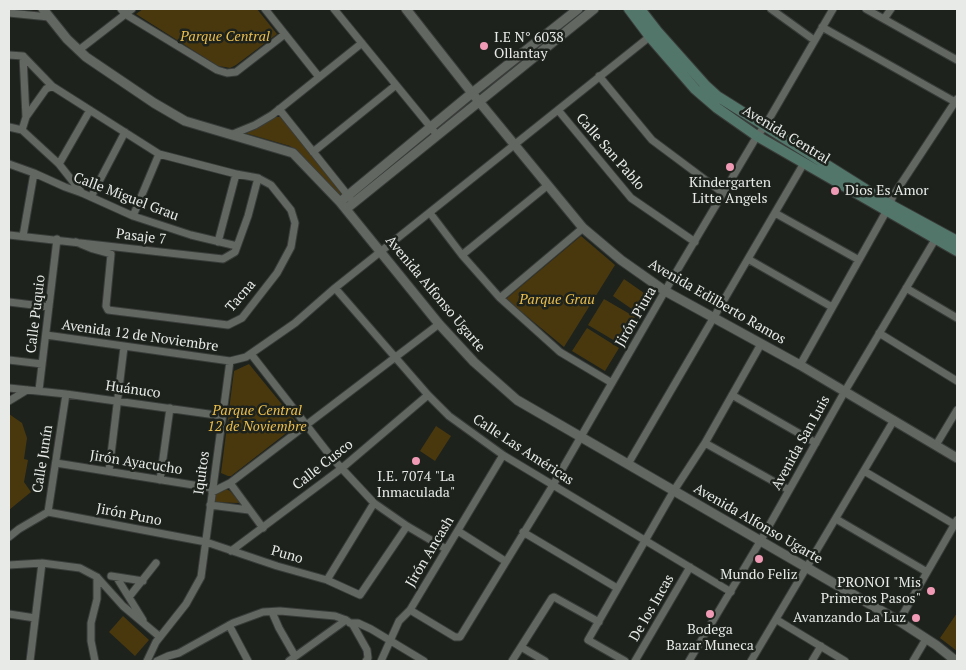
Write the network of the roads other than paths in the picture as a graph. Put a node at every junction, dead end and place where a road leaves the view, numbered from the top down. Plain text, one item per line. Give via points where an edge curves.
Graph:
1 (42, 9) edge
2 (132, 9) edge
3 (264, 9) edge
4 (334, 9) edge
5 (406, 9) edge
6 (578, 9) edge
7 (594, 9) edge
8 (629, 9) edge
9 (640, 9) edge
10 (771, 9) edge
11 (832, 9) edge
12 (866, 9) edge
13 (891, 9) edge
14 (123, 11) edge
15 (9, 13) edge
16 (49, 17) junction
17 (884, 19) junction
18 (822, 27) junction
19 (285, 34) junction
20 (654, 34) junction
21 (814, 40) junction
22 (536, 42) junction
23 (362, 43) junction
24 (79, 50) junction
25 (542, 50) junction
26 (9, 55) edge
27 (23, 56) junction
28 (957, 60) edge
29 (599, 76) junction
30 (320, 77) junction
31 (396, 85) junction
32 (52, 86) junction
33 (472, 93) junction
34 (478, 101) junction
35 (957, 101) edge
36 (279, 109) junction
37 (90, 110) junction
38 (558, 110) junction
39 (26, 118) junction
40 (765, 126) junction
41 (9, 127) edge
42 (22, 130) junction
43 (434, 131) junction
44 (124, 132) junction
45 (232, 134) junction
46 (757, 136) junction
47 (516, 145) junction
48 (313, 152) junction
49 (159, 154) junction
50 (804, 163) junction
51 (9, 164) edge
52 (59, 164) junction
53 (34, 173) junction
54 (236, 174) junction
55 (258, 178) junction
56 (548, 185) junction
57 (82, 193) junction
58 (723, 193) junction
59 (91, 197) junction
60 (347, 203) junction
61 (888, 207) junction
62 (430, 213) junction
63 (775, 213) junction
64 (133, 216) junction
65 (584, 228) junction
66 (9, 235) edge
67 (23, 236) junction
68 (936, 238) junction
69 (57, 240) junction
70 (957, 241) edge
71 (76, 242) junction
72 (218, 242) junction
73 (694, 242) junction
74 (237, 246) junction
75 (957, 251) edge
76 (382, 252) junction
77 (462, 255) junction
78 (748, 259) junction
79 (859, 260) junction
80 (335, 288) junction
81 (906, 288) junction
82 (665, 291) junction
83 (500, 298) junction
84 (9, 302) edge
85 (49, 307) junction
86 (832, 307) junction
87 (714, 317) junction
88 (957, 318) edge
89 (439, 324) junction
90 (879, 333) junction
91 (46, 334) junction
92 (761, 344) junction
93 (124, 347) junction
94 (251, 354) junction
95 (395, 358) junction
96 (9, 360) edge
97 (230, 361) junction
98 (42, 364) junction
99 (800, 365) junction
100 (957, 380) edge
101 (612, 383) junction
102 (9, 388) edge
103 (28, 390) junction
104 (39, 390) junction
105 (845, 391) junction
106 (66, 394) junction
107 (428, 395) junction
108 (732, 395) junction
109 (9, 401) edge
110 (117, 401) junction
111 (170, 408) junction
112 (957, 410) edge
113 (223, 416) junction
114 (894, 420) junction
115 (307, 426) junction
116 (580, 437) junction
117 (705, 443) junction
118 (816, 443) junction
119 (936, 445) junction
120 (503, 455) junction
121 (957, 458) edge
122 (56, 463) junction
123 (628, 464) junction
124 (342, 468) junction
125 (109, 471) junction
126 (864, 471) junction
127 (160, 480) junction
128 (230, 483) junction
129 (553, 485) junction
130 (212, 490) junction
131 (789, 490) junction
132 (673, 492) junction
133 (374, 502) junction
134 (210, 505) junction
135 (249, 510) junction
136 (48, 512) junction
137 (836, 519) junction
138 (956, 524) edge
139 (407, 526) junction
140 (263, 528) junction
141 (458, 531) junction
142 (523, 532) junction
143 (9, 537) edge
144 (761, 540) junction
145 (645, 541) junction
146 (206, 542) junction
147 (446, 549) junction
148 (231, 551) junction
149 (506, 561) junction
150 (42, 563) junction
151 (156, 563) dead end
152 (9, 565) edge
153 (690, 567) junction
154 (807, 568) junction
155 (927, 572) junction
156 (97, 577) junction
157 (327, 580) junction
158 (143, 581) junction
159 (617, 588) junction
160 (731, 592) junction
161 (129, 597) junction
162 (410, 610) junction
163 (272, 612) junction
164 (9, 614) edge
165 (35, 618) junction
166 (777, 620) junction
167 (348, 621) junction
168 (599, 622) junction
169 (899, 622) junction
170 (148, 626) junction
171 (229, 626) junction
172 (160, 637) junction
173 (390, 639) junction
174 (926, 639) junction
175 (820, 646) junction
176 (521, 647) junction
177 (179, 653) junction
178 (295, 656) junction
179 (30, 661) edge
180 (96, 661) edge
181 (147, 661) edge
182 (157, 661) edge
183 (184, 661) edge
184 (248, 661) edge
185 (288, 661) edge
186 (366, 661) edge
187 (381, 661) edge
188 (424, 661) edge
189 (512, 661) edge
190 (545, 661) edge
191 (625, 661) edge
192 (635, 661) edge
193 (689, 661) edge
194 (751, 661) edge
195 (812, 661) edge
196 (845, 661) edge
197 (913, 661) edge
198 (956, 661) edge

1 - 16 street, Avenida Alfonso Ugarte
2 - 14 street
3 - 19 street
4 - 23 street
5 - 33 street, Avenida Edilberto Ramos
6 - 22 street
7 - 25 street
8 - 20 main road, Avenida Central
9 - 20 main road, Avenida Central
10 - 21 street
11 - 18 street, Jirón Piura
12 - 17 street
13 - 17 street
14 - 19 street via 217,70 228,73 236,72
14 - 24 street
15 - 16 street
16 - 24 street, Avenida Alfonso Ugarte
17 - 28 street
18 - 21 street, Jirón Piura
18 - 35 street
19 - 30 street
20 - 29 street
20 - 40 main road, Avenida Central via 716,96
20 - 46 main road, Avenida Central via 696,89
21 - 40 street, Jirón Piura
22 - 25 street
22 - 33 street
23 - 30 street
23 - 31 street
24 - 45 street, Avenida Alfonso Ugarte via 185,121
25 - 34 street
26 - 27 street
27 - 32 street
27 - 39 street
29 - 38 street
29 - 58 street via 652,140
30 - 36 street
31 - 43 street
31 - 48 street
32 - 37 street
32 - 39 street via 46,89
33 - 34 street, Avenida Edilberto Ramos
33 - 43 street
34 - 43 street
34 - 47 street, Avenida Edilberto Ramos
35 - 61 street
36 - 45 street via 255,125
36 - 48 street
37 - 44 street
37 - 52 street
38 - 47 street
38 - 73 street, Calle San Pablo via 631,198
39 - 42 street
40 - 46 street, Jirón Piura
40 - 61 main road, Avenida Central
41 - 42 street
42 - 52 street
43 - 60 street
44 - 49 street
44 - 59 street
45 - 60 street, Avenida Alfonso Ugarte via 293,153
46 - 50 main road, Avenida Central
46 - 58 street, Jirón Piura
47 - 56 street, Avenida Edilberto Ramos
47 - 62 street
48 - 60 street
49 - 54 street
49 - 64 street
50 - 61 main road, Avenida Central
50 - 63 street
51 - 53 street, Calle Miguel Grau
52 - 57 street
53 - 57 street, Calle Miguel Grau
53 - 67 street
54 - 55 street
54 - 72 street
55 - 71 street, Tacna via 271,185 290,210 295,223 291,247 277,273 242,318 228,325 106,309 111,254
55 - 74 street
56 - 65 street, Avenida Edilberto Ramos
56 - 77 street
57 - 59 street, Calle Miguel Grau
58 - 73 street, Jirón Piura
59 - 64 street, Calle Miguel Grau
60 - 76 street, Avenida Alfonso Ugarte
61 - 68 main road, Avenida Central
61 - 70 main road, Avenida Central
61 - 79 street
62 - 76 street
62 - 77 street
63 - 78 street
63 - 79 street
64 - 72 street, Calle Miguel Grau
65 - 82 street, Avenida Edilberto Ramos via 622,261
65 - 83 street
66 - 67 street, Pasaje 7
67 - 69 street, Pasaje 7
68 - 75 main road, Avenida Central
68 - 81 street, Avenida San Luis
69 - 71 street, Pasaje 7
69 - 85 street, Calle Puquio
71 - 74 street, Pasaje 7 via 223,259 231,255
72 - 74 street, Calle Miguel Grau
73 - 82 street, Jirón Piura
76 - 80 street
76 - 89 street, Avenida Alfonso Ugarte
77 - 83 street
78 - 86 street
78 - 87 street
79 - 86 street
80 - 94 street via 295,323
80 - 95 street, Calle Las Américas
81 - 88 street
81 - 90 street, Avenida San Luis
82 - 87 street, Avenida Edilberto Ramos
82 - 101 street, Jirón Piura
83 - 101 street via 560,352
84 - 85 street
85 - 91 street, Calle Puquio
86 - 99 street
87 - 92 street, Avenida Edilberto Ramos
87 - 123 street
89 - 95 street
89 - 116 street, Avenida Alfonso Ugarte via 474,362 518,400
90 - 100 street
90 - 105 street, Avenida San Luis
91 - 93 street, Avenida 12 de Noviembre
91 - 98 street, Calle Puquio
92 - 99 street, Avenida Edilberto Ramos
92 - 108 street
93 - 97 street, Avenida 12 de Noviembre
93 - 110 street
94 - 97 street
94 - 115 street
95 - 107 street, Calle Las Américas
95 - 115 street
96 - 98 street
97 - 113 street, Iquitos
98 - 104 street, Calle Puquio
99 - 105 street, Avenida Edilberto Ramos
101 - 116 street, Jirón Piura
102 - 103 street, Huánuco
103 - 104 street, Huánuco
103 - 109 street
104 - 106 street, Huánuco
105 - 114 street, Avenida Edilberto Ramos
105 - 118 street, Avenida San Luis
106 - 110 street, Huánuco
106 - 122 street, Calle Junín
107 - 120 street, Calle Las Américas via 449,416
107 - 124 street, Calle Cusco
108 - 117 street
108 - 118 street
110 - 111 street, Huánuco
110 - 125 street
111 - 113 street, Huánuco
111 - 127 street
112 - 119 street
113 - 130 street, Iquitos
114 - 119 street, Avenida Edilberto Ramos
114 - 126 street
115 - 124 street
115 - 128 street
116 - 123 street, Avenida Alfonso Ugarte
116 - 129 street, Jirón Piura
117 - 131 street
117 - 132 street
118 - 131 street, Avenida San Luis
119 - 121 street, Avenida Edilberto Ramos
120 - 129 street, Calle Las Américas
120 - 141 street, Jirón Ancash
122 - 125 street, Jirón Ayacucho
122 - 136 street, Calle Junín
123 - 132 street, Avenida Alfonso Ugarte
124 - 133 street
124 - 140 street, Calle Cusco
125 - 127 street, Jirón Ayacucho
126 - 137 street
126 - 138 street
127 - 130 street, Jirón Ayacucho
128 - 130 street
128 - 135 street
129 - 142 street, Jirón Piura
129 - 145 street, Calle Las Américas
130 - 134 street, Iquitos
131 - 144 street, Avenida San Luis
132 - 144 street, Avenida Alfonso Ugarte
132 - 145 street
133 - 139 street
133 - 157 street
134 - 135 street
134 - 146 street, Iquitos
135 - 140 street
136 - 143 street, Calle Junín
136 - 146 street, Jirón Puno
137 - 154 street
137 - 155 street
138 - 155 street
139 - 147 street
139 - 157 street, Puno via 360,595
140 - 148 street, Calle Cusco
141 - 147 street, Jirón Ancash
141 - 149 street
142 - 149 street, Jirón Piura
142 - 159 street
144 - 154 street, Avenida Alfonso Ugarte
144 - 160 street, Avenida San Luis
145 - 153 street, Calle Las Américas
145 - 159 street
146 - 148 street, Puno
146 - 172 street, Iquitos via 204,567 196,588
147 - 162 street, Jirón Ancash
148 - 157 street, Puno
149 - 162 street, Jirón Piura via 460,637
150 - 152 street
150 - 156 street via 80,568
150 - 165 street
151 - 158 street
153 - 160 street, Calle Las Américas
153 - 192 street, De los Incas
154 - 166 street
154 - 169 street, Avenida Alfonso Ugarte
155 - 169 street
156 - 170 street via 123,606
156 - 180 street via 97,599 90,623
158 - 161 street
158 - 161 street via 114,577
159 - 168 street
160 - 193 street, Avenida San Luis
161 - 170 street
162 - 173 street, Jirón Ancash via 399,621
163 - 167 street via 335,616
163 - 171 street via 263,612
163 - 178 street
164 - 165 street
165 - 179 street
166 - 175 street
166 - 194 street
167 - 173 street via 358,622
167 - 178 street
167 - 186 street via 368,650
168 - 176 street via 554,597
168 - 191 street via 588,640
169 - 174 street, Avenida Alfonso Ugarte
170 - 172 street
171 - 177 street
171 - 184 street
172 - 181 street, Iquitos
173 - 187 street, Jirón Ancash
173 - 188 street
174 - 197 street
174 - 198 street, Avenida Alfonso Ugarte
175 - 195 street
175 - 196 street
176 - 189 street
176 - 190 street
177 - 182 street
177 - 183 street
178 - 185 street

